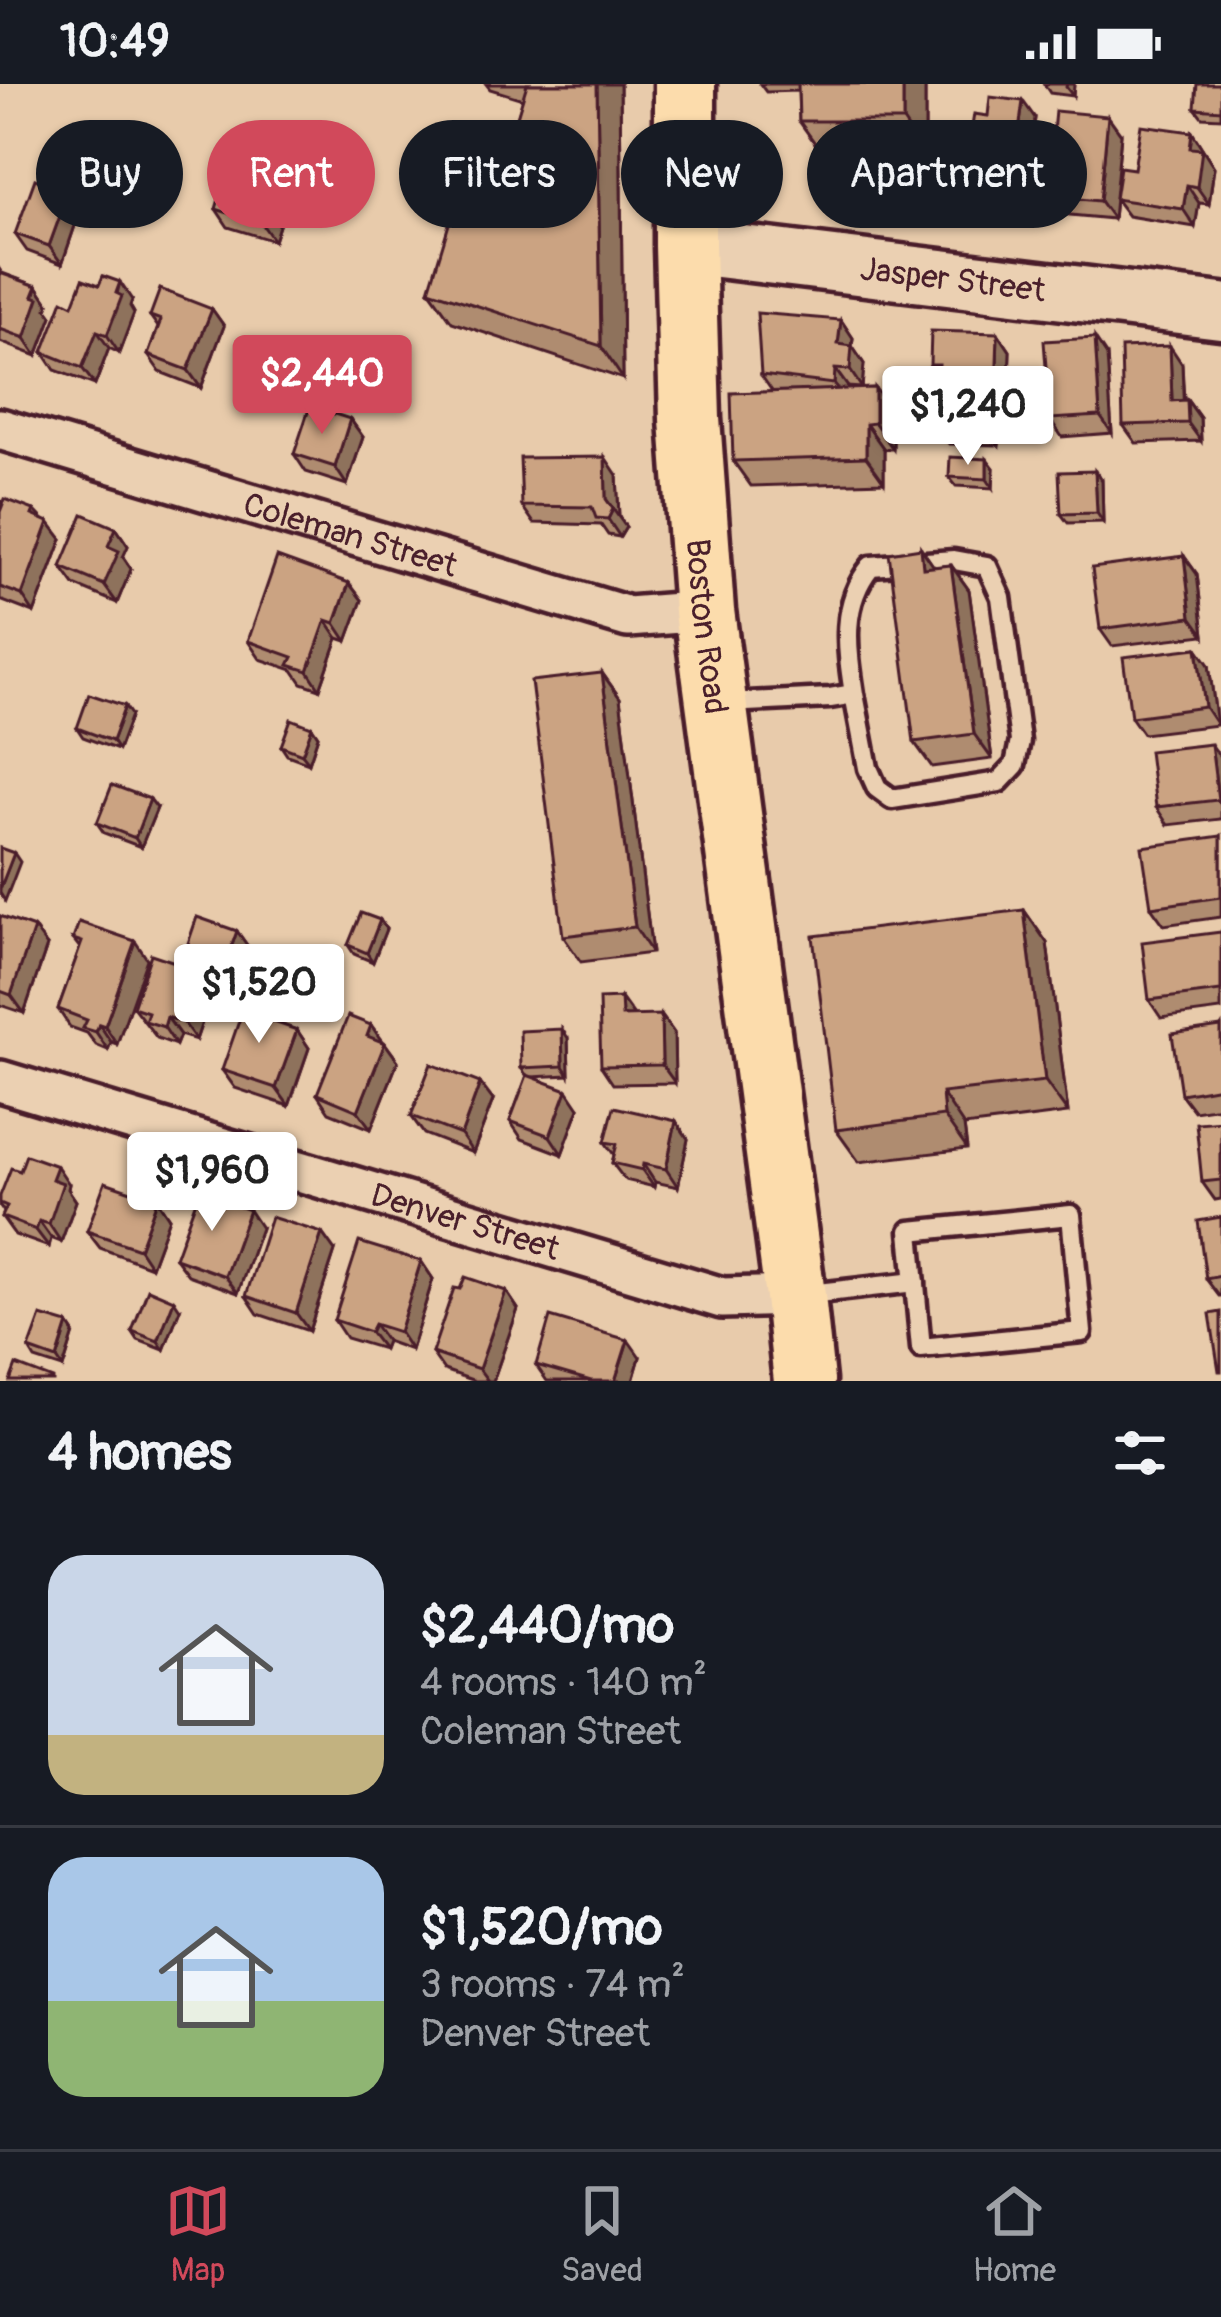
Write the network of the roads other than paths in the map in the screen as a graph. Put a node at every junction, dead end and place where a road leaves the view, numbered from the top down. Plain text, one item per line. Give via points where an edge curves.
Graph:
1 (685, 84) edge
2 (685, 246) junction
3 (1221, 311) edge
4 (0, 429) edge
5 (704, 611) junction
6 (854, 694) junction
7 (716, 704) junction
8 (0, 1081) edge
9 (915, 1282) junction
10 (795, 1295) junction
11 (804, 1381) edge

1 - 2 main road, Boston Road
2 - 3 main road, Jasper Street
2 - 5 main road, Boston Road
4 - 5 street, Coleman Street via 628,617
5 - 7 main road, Boston Road
6 - 6 lane via 868,768 892,799 999,782 1015,765 1020,741 1001,597 987,566 871,566 856,590 845,639
6 - 7 lane
7 - 10 main road, Boston Road
8 - 10 street, Denver Street via 722,1298
9 - 9 lane via 910,1232 1070,1215 1082,1332 921,1348
9 - 10 lane
10 - 11 main road, Boston Road

